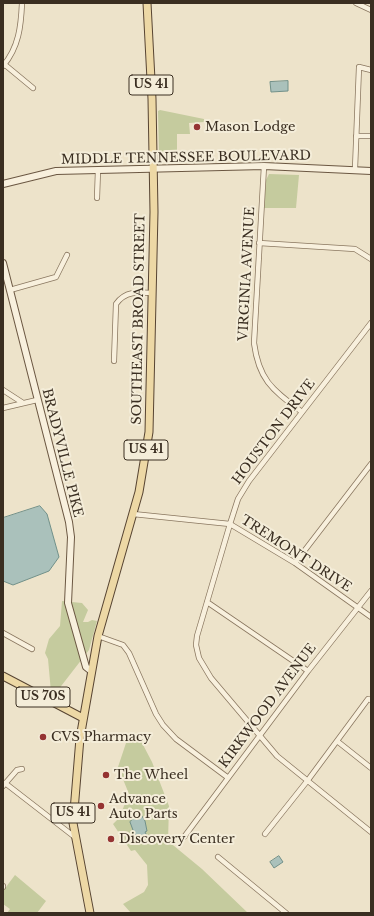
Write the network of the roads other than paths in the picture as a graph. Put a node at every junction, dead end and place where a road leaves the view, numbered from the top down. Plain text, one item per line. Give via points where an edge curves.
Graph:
1 (22, 3) edge
2 (147, 3) edge
3 (356, 3) edge
4 (371, 10) edge
5 (4, 65) edge
6 (371, 70) edge
7 (33, 88) dead end
8 (356, 136) junction
9 (371, 136) edge
10 (264, 166) junction
11 (153, 168) junction
12 (354, 169) junction
13 (98, 170) junction
14 (371, 171) edge
15 (3, 184) edge
16 (97, 198) dead end
17 (259, 243) junction
18 (67, 255) dead end
19 (371, 259) edge
20 (3, 263) edge
21 (10, 290) junction
22 (152, 293) junction
23 (371, 323) edge
24 (114, 360) dead end
25 (3, 390) edge
26 (37, 400) junction
27 (23, 403) junction
28 (3, 408) edge
29 (302, 412) junction
30 (371, 464) edge
31 (133, 514) junction
32 (230, 524) junction
33 (295, 564) junction
34 (371, 591) edge
35 (207, 602) junction
36 (358, 608) junction
37 (371, 617) edge
38 (3, 633) edge
39 (98, 636) junction
40 (32, 649) dead end
41 (91, 671) junction
42 (308, 671) junction
43 (3, 676) edge
44 (371, 700) edge
45 (82, 718) junction
46 (259, 736) junction
47 (337, 741) junction
48 (371, 768) edge
49 (22, 769) dead end
50 (227, 777) junction
51 (308, 780) junction
52 (4, 784) edge
53 (371, 832) edge
54 (265, 834) dead end
55 (184, 837) dead end
56 (76, 838) junction
57 (218, 857) dead end
58 (88, 912) edge
59 (286, 913) edge

1 - 5 street via 21,27 17,42
2 - 11 main road, SOUTHEAST BROAD STREET / US 41
3 - 4 street
5 - 7 street
6 - 8 street via 359,66
8 - 9 street
8 - 12 street
10 - 11 main road, MIDDLE TENNESSEE BOULEVARD
10 - 12 main road, MIDDLE TENNESSEE BOULEVARD
10 - 17 street, VIRGINIA AVENUE
11 - 13 main road, MIDDLE TENNESSEE BOULEVARD
11 - 22 main road, SOUTHEAST BROAD STREET / US 41
12 - 14 main road, MIDDLE TENNESSEE BOULEVARD
13 - 15 main road, MIDDLE TENNESSEE BOULEVARD via 56,171
13 - 16 street
17 - 19 street via 355,249
17 - 29 street, VIRGINIA AVENUE via 254,343 256,359 274,391
18 - 21 street via 56,277
20 - 21 main road, BRADYVILLE PIKE
21 - 26 main road, BRADYVILLE PIKE
22 - 24 street via 131,292 119,299 116,304
22 - 31 main road, SOUTHEAST BROAD STREET / US 41 via 148,432
23 - 29 street, HOUSTON DRIVE
25 - 27 street
26 - 27 street
26 - 41 main road, BRADYVILLE PIKE via 69,522 71,548 68,603 86,667
27 - 28 street
29 - 32 street, HOUSTON DRIVE via 249,481 238,499
30 - 33 street
31 - 32 street, TREMONT DRIVE
31 - 39 main road, SOUTHEAST BROAD STREET / US 41
32 - 33 street, TREMONT DRIVE
32 - 35 street, HOUSTON DRIVE
33 - 36 street, TREMONT DRIVE
34 - 36 street, KIRKWOOD AVENUE
35 - 42 street
35 - 46 street, HOUSTON DRIVE via 197,636 199,658 204,668
36 - 37 street, TREMONT DRIVE
36 - 42 street, KIRKWOOD AVENUE
38 - 40 street
39 - 41 main road, SOUTHEAST BROAD STREET / US 41
39 - 50 street via 123,645 126,649 156,714 168,732
41 - 45 main road, SOUTHEAST BROAD STREET / US 41
42 - 46 street, KIRKWOOD AVENUE
43 - 45 main road, US 70S
44 - 47 street via 368,699
45 - 56 main road, SOUTHEAST BROAD STREET / US 41 via 73,806
46 - 50 street, KIRKWOOD AVENUE
46 - 51 street via 277,756
47 - 48 street
47 - 51 street
49 - 52 street
50 - 55 street, KIRKWOOD AVENUE
51 - 53 street
51 - 54 street
52 - 56 street
56 - 58 main road, SOUTHEAST BROAD STREET / US 41
57 - 59 street

